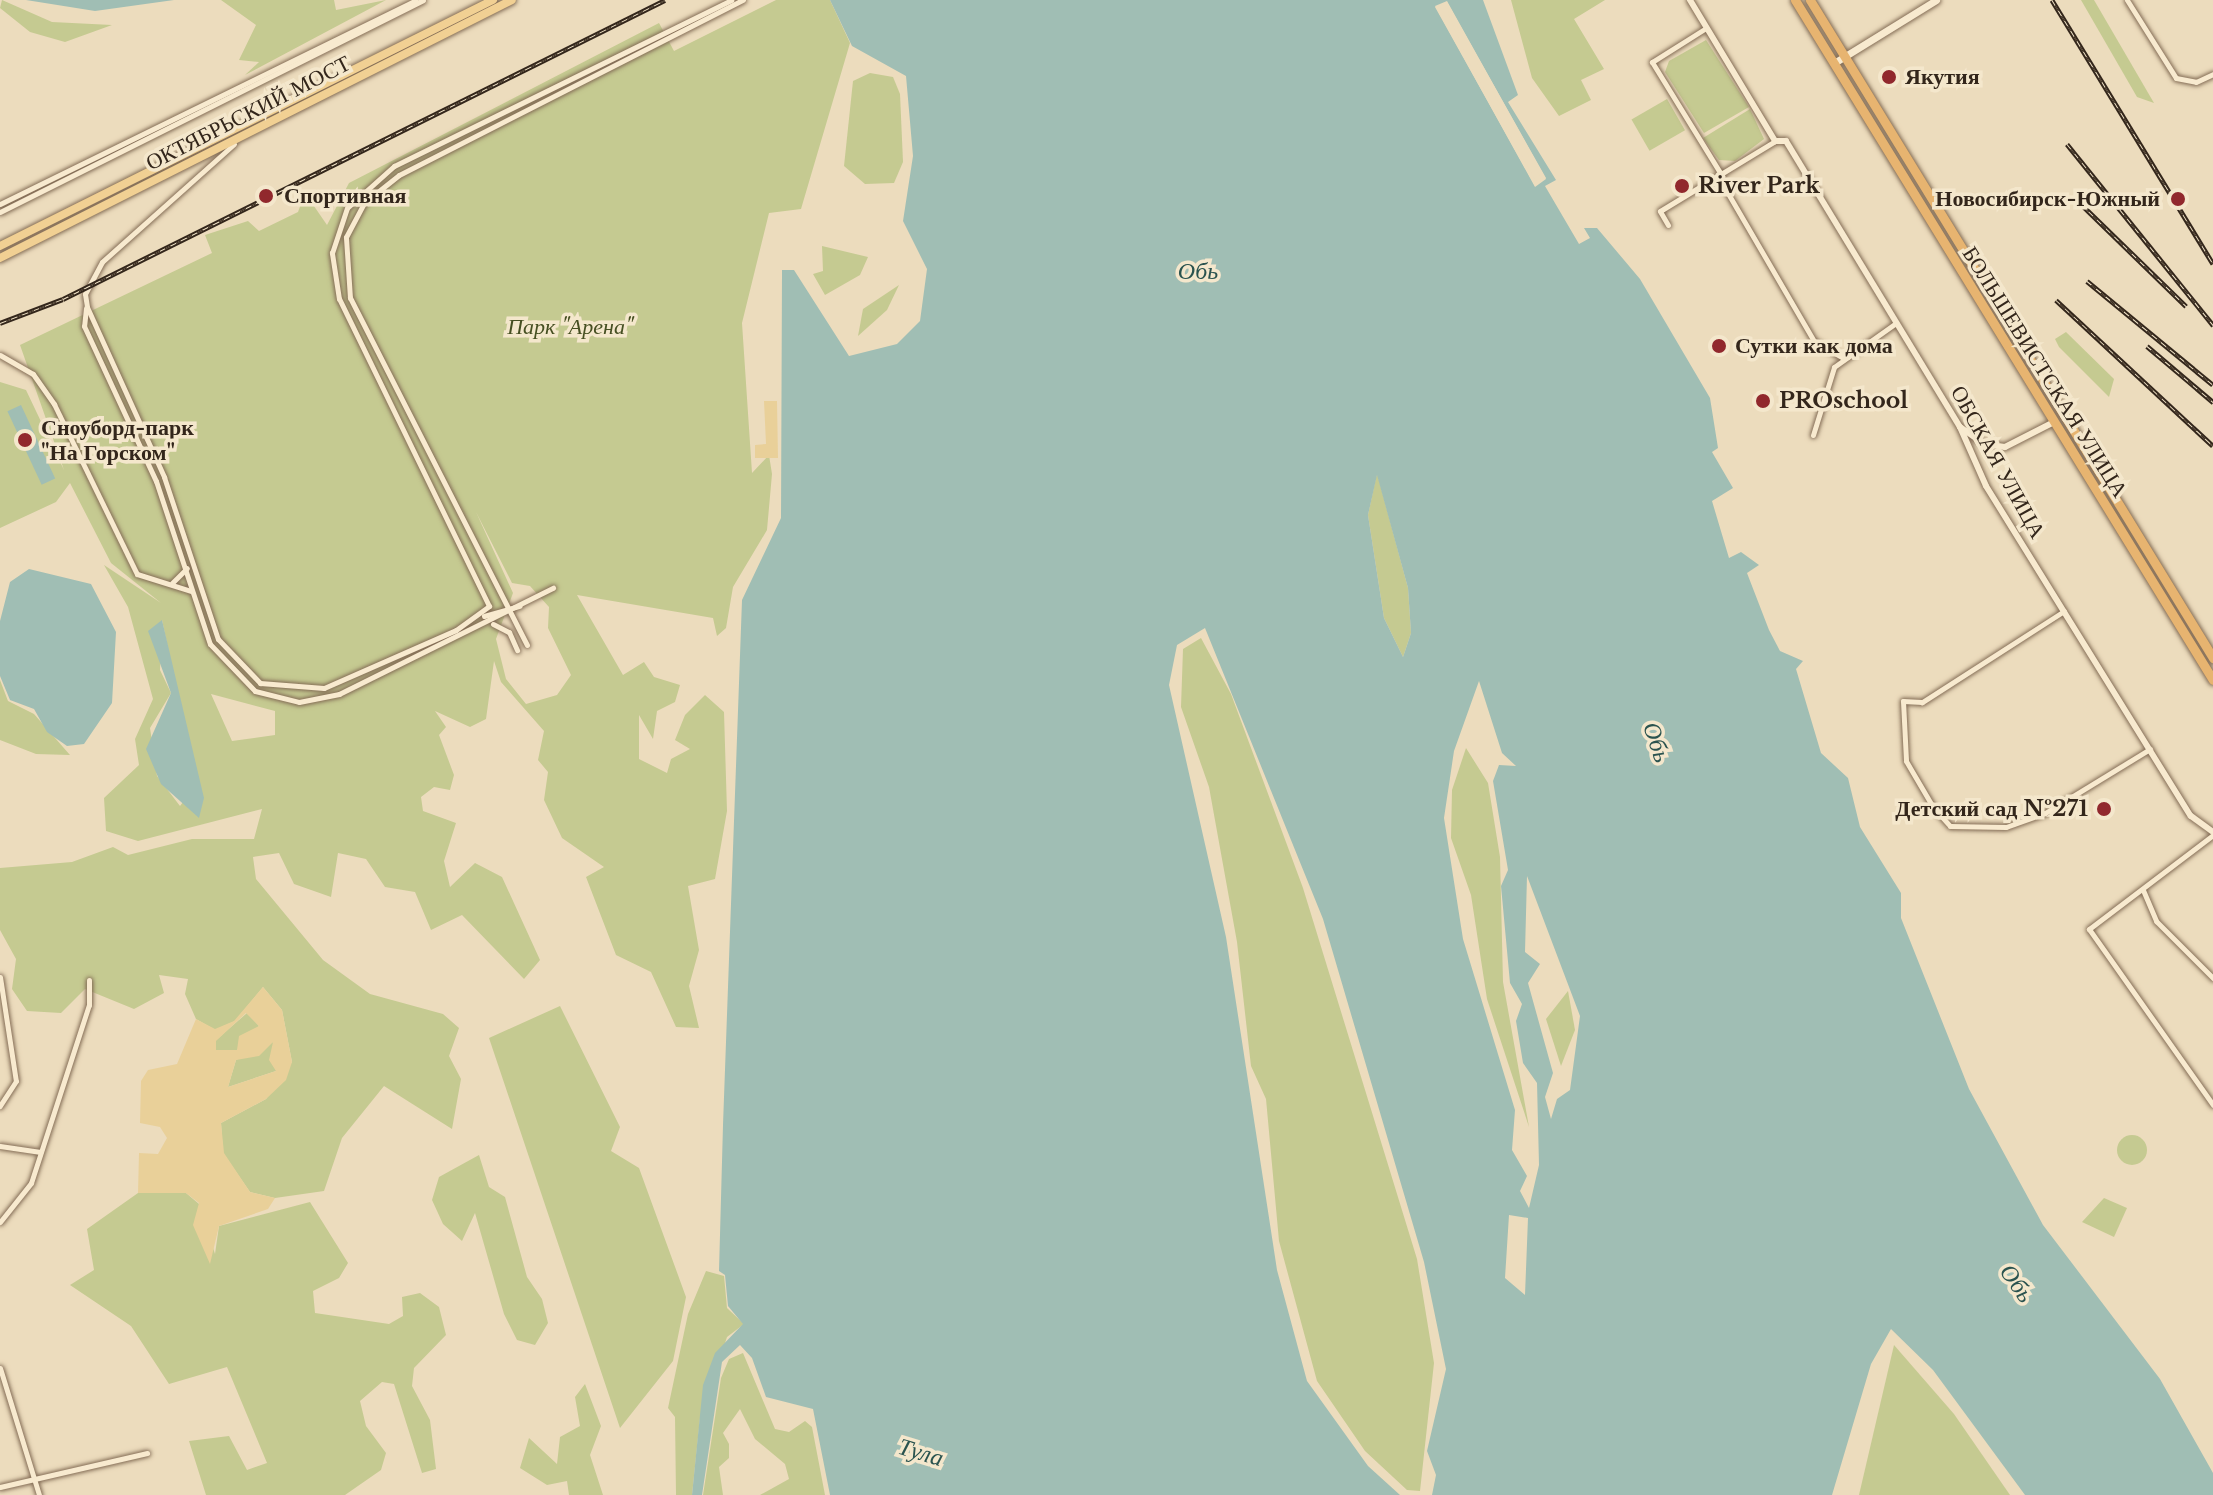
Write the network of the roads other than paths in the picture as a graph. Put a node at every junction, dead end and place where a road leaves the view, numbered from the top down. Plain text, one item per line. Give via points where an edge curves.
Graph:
1 (416, 0) edge
2 (423, 0) edge
3 (493, 0) edge
4 (512, 0) edge
5 (731, 0) edge
6 (743, 0) edge
7 (1690, 0) edge
8 (1795, 0) edge
9 (1810, 0) edge
10 (1936, 0) edge
11 (2127, 0) edge
12 (1706, 28) junction
13 (1844, 56) junction
14 (1834, 63) junction
15 (2213, 74) edge
16 (244, 136) junction
17 (1775, 141) junction
18 (1720, 177) junction
19 (0, 204) edge
20 (0, 212) edge
21 (1668, 225) dead end
22 (0, 246) edge
23 (0, 258) edge
24 (87, 307) junction
25 (1896, 323) junction
26 (0, 355) edge
27 (1844, 358) junction
28 (388, 375) junction
29 (380, 379) junction
30 (132, 413) junction
31 (125, 416) junction
32 (2054, 422) junction
33 (1960, 427) junction
34 (1813, 435) dead end
35 (435, 467) junction
36 (427, 471) junction
37 (195, 566) junction
38 (186, 569) junction
39 (171, 584) junction
40 (553, 588) dead end
41 (194, 594) junction
42 (500, 595) junction
43 (489, 596) junction
44 (521, 606) junction
45 (2064, 611) junction
46 (503, 612) junction
47 (477, 619) junction
48 (210, 621) junction
49 (202, 624) junction
50 (488, 625) junction
51 (518, 628) junction
52 (509, 632) junction
53 (438, 639) junction
54 (527, 645) dead end
55 (442, 647) junction
56 (517, 650) dead end
57 (2213, 658) edge
58 (358, 675) junction
59 (2213, 680) edge
60 (362, 685) junction
61 (2150, 749) junction
62 (2212, 833) edge
63 (2143, 890) junction
64 (0, 977) edge
65 (2213, 978) edge
66 (89, 980) dead end
67 (2213, 1105) edge
68 (0, 1106) edge
69 (0, 1146) edge
70 (41, 1152) junction
71 (0, 1222) edge
72 (0, 1368) edge
73 (147, 1453) dead end
74 (31, 1480) junction
75 (0, 1487) edge
76 (39, 1495) edge

1 - 19 street
2 - 20 street
3 - 22 main road, ОКТЯБРЬСКИЙ МОСТ
4 - 16 main road, ОКТЯБРЬСКИЙ МОСТ
5 - 29 street via 394,166 354,198 336,234 333,275
6 - 28 street via 399,175 365,202 346,237 344,274
7 - 12 street
8 - 14 highway, БОЛЬШЕВИСТСКАЯ УЛИЦА
9 - 13 highway, БОЛЬШЕВИСТСКАЯ УЛИЦА
10 - 13 main road
11 - 15 street via 2176,78 2196,82
12 - 17 street
12 - 18 street via 1652,62
13 - 14 main road
13 - 57 highway, БОЛЬШЕВИСТСКАЯ УЛИЦА
14 - 32 highway, БОЛЬШЕВИСТСКАЯ УЛИЦА
16 - 23 main road, ОКТЯБРЬСКИЙ МОСТ
16 - 24 street via 102,262 85,294
17 - 18 street
17 - 25 street, ОБСКАЯ УЛИЦА via 1786,141
18 - 21 street via 1660,211
18 - 27 street via 1814,341
24 - 30 street
24 - 31 street via 84,326
25 - 27 street
25 - 33 street, ОБСКАЯ УЛИЦА
26 - 39 street via 33,374 54,404 137,574
27 - 34 street via 1828,378
28 - 29 street
28 - 35 street
29 - 36 street
30 - 31 street
30 - 37 street
31 - 38 street
32 - 33 street via 2005,447 1984,444
32 - 59 highway, БОЛЬШЕВИСТСКАЯ УЛИЦА
33 - 45 street, ОБСКАЯ УЛИЦА via 1986,486
35 - 36 street
35 - 42 street
36 - 43 street
37 - 38 street
37 - 48 street
38 - 39 street
38 - 41 street
39 - 41 street
40 - 44 street
41 - 49 street
42 - 44 street
42 - 46 street
43 - 46 street
43 - 47 street
44 - 46 street
44 - 51 street
45 - 61 street, ОБСКАЯ УЛИЦА
45 - 61 street via 1922,702 1903,701 1905,756 1919,785 1950,826 2006,827 2045,813
46 - 47 street
46 - 50 street
46 - 51 street
46 - 52 street
47 - 53 street
48 - 49 street
48 - 58 street via 234,662 260,683 304,690
49 - 60 street via 227,669 274,698 318,701
50 - 52 street
50 - 55 street
51 - 54 street
52 - 56 street
53 - 55 street
53 - 58 street
55 - 60 street
58 - 60 street
61 - 62 street, ОБСКАЯ УЛИЦА via 2191,816
62 - 63 street
63 - 65 street via 2156,921
63 - 67 street via 2089,929
64 - 68 street via 16,1081
66 - 70 street via 89,1005
69 - 70 street
70 - 71 street via 31,1183
72 - 74 street
73 - 74 street
74 - 75 street
74 - 76 street

